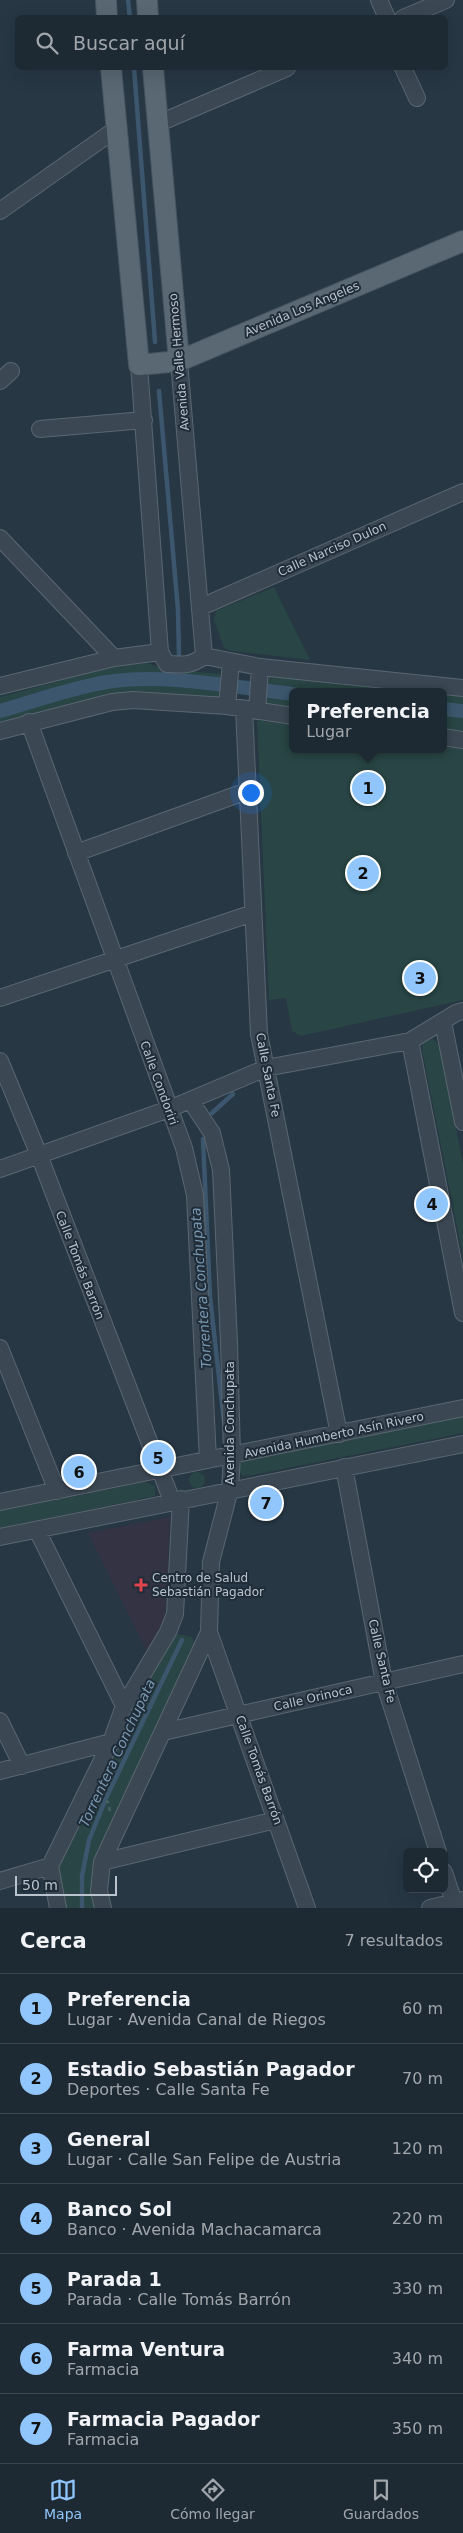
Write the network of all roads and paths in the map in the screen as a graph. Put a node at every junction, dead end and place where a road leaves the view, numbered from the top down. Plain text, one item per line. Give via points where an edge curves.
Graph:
1 (106, 0) edge
2 (147, 0) edge
3 (379, 0) edge
4 (446, 0) edge
5 (107, 15) edge
6 (148, 15) edge
7 (385, 15) edge
8 (410, 15) edge
9 (111, 70) edge
10 (153, 70) edge
11 (282, 70) edge
12 (404, 70) edge
13 (417, 98) dead end
14 (157, 124) junction
15 (116, 129) junction
16 (0, 211) edge
17 (463, 241) edge
18 (179, 361) junction
19 (139, 365) junction
20 (144, 420) junction
21 (40, 429) dead end
22 (463, 492) edge
23 (0, 538) edge
24 (201, 607) junction
25 (160, 652) junction
26 (204, 656) junction
27 (114, 658) junction
28 (231, 662) junction
29 (0, 686) edge
30 (447, 688) edge
31 (463, 688) edge
32 (289, 692) edge
33 (228, 693) junction
34 (256, 693) junction
35 (289, 714) edge
36 (29, 722) junction
37 (0, 731) edge
38 (447, 738) edge
39 (463, 740) edge
40 (247, 791) junction
41 (76, 854) junction
42 (253, 913) junction
43 (114, 960) junction
44 (0, 998) edge
45 (463, 1011) edge
46 (443, 1022) junction
47 (410, 1040) junction
48 (0, 1062) edge
49 (266, 1068) junction
50 (190, 1100) junction
51 (168, 1109) junction
52 (463, 1122) edge
53 (38, 1155) junction
54 (0, 1170) edge
55 (463, 1313) edge
56 (0, 1348) edge
57 (463, 1408) edge
58 (339, 1434) junction
59 (463, 1444) edge
60 (232, 1456) junction
61 (208, 1460) junction
62 (344, 1466) junction
63 (158, 1470) junction
64 (230, 1489) junction
65 (57, 1491) junction
66 (177, 1500) junction
67 (0, 1502) edge
68 (37, 1530) junction
69 (0, 1537) edge
70 (209, 1632) junction
71 (463, 1664) edge
72 (384, 1682) junction
73 (124, 1706) junction
74 (240, 1716) junction
75 (0, 1721) edge
76 (163, 1732) junction
77 (111, 1742) junction
78 (22, 1766) junction
79 (0, 1771) edge
80 (100, 1799) dead end
81 (108, 1802) dead end
82 (276, 1820) junction
83 (437, 1848) edge
84 (102, 1862) junction
85 (50, 1866) junction
86 (448, 1880) edge
87 (0, 1881) edge
88 (458, 1901) edge
89 (58, 1908) edge
90 (103, 1908) edge
91 (307, 1908) edge
92 (430, 1908) edge

1 - 5 main road
2 - 6 main road
3 - 7 street
4 - 8 street
9 - 15 main road
10 - 14 main road, Avenida Valle Hermoso
11 - 14 street
12 - 13 street
14 - 18 main road, Avenida Valle Hermoso
15 - 16 street
15 - 19 main road
17 - 18 main road, Avenida Los Angeles
18 - 19 main road, Avenida Los Angeles
18 - 24 street, Avenida Valle Hermoso
19 - 20 street
20 - 21 street
20 - 25 street
22 - 24 street, Calle Narciso Dulon
23 - 27 street
24 - 26 street, Avenida Valle Hermoso
25 - 26 street via 167,664 185,666
25 - 27 street
26 - 28 street
27 - 29 street
28 - 33 street
28 - 34 street
30 - 31 street
32 - 34 street
33 - 34 street
33 - 36 street via 112,702
34 - 35 street
34 - 40 street, Calle Santa Fe
36 - 37 street
36 - 41 street, Calle Condoriri
38 - 39 street
40 - 41 street
40 - 42 street, Calle Santa Fe
41 - 43 street, Calle Condoriri
42 - 43 street
42 - 49 street, Calle Santa Fe via 259,1034
43 - 44 street
43 - 51 street, Calle Condoriri
45 - 46 street
46 - 47 street
46 - 52 street
47 - 49 street
47 - 55 street
48 - 53 street, Calle Tomás Barrón
49 - 50 street
49 - 58 street, Calle Santa Fe
50 - 51 street
50 - 60 street, Avenida Conchupata via 212,1133 221,1170
51 - 53 street
51 - 61 street, Calle Condoriri via 184,1148 195,1196
53 - 54 street
53 - 63 street, Calle Tomás Barrón
56 - 65 street
57 - 58 street, Avenida Humberto Asín Rivero
58 - 60 street, Avenida Humberto Asín Rivero
59 - 62 street
60 - 61 street, Avenida Humberto Asín Rivero
60 - 64 street, Avenida Conchupata
61 - 63 street, Avenida Humberto Asín Rivero
62 - 64 street
62 - 72 street, Calle Santa Fe
63 - 65 street, Avenida Humberto Asín Rivero
63 - 66 street
64 - 66 street
64 - 70 street, Avenida Conchupata via 211,1562
65 - 67 street, Avenida Humberto Asín Rivero
66 - 68 street
66 - 73 street via 175,1614 168,1632
68 - 69 street
68 - 73 street
70 - 74 street, Calle Tomás Barrón
70 - 76 street, Avenida Conchupata
71 - 72 street, Calle Orinoca
72 - 74 street, Calle Orinoca
72 - 83 street, Calle Santa Fe
73 - 77 street
74 - 76 street, Calle Orinoca
74 - 82 street, Calle Tomás Barrón
75 - 78 street
76 - 84 street, Avenida Conchupata
77 - 78 street
77 - 85 street
78 - 79 street
80 - 81 path
82 - 84 street
82 - 91 street, Calle Tomás Barrón
84 - 90 street, Avenida Conchupata via 99,1891
85 - 87 street
85 - 89 street
86 - 88 street
88 - 92 street

